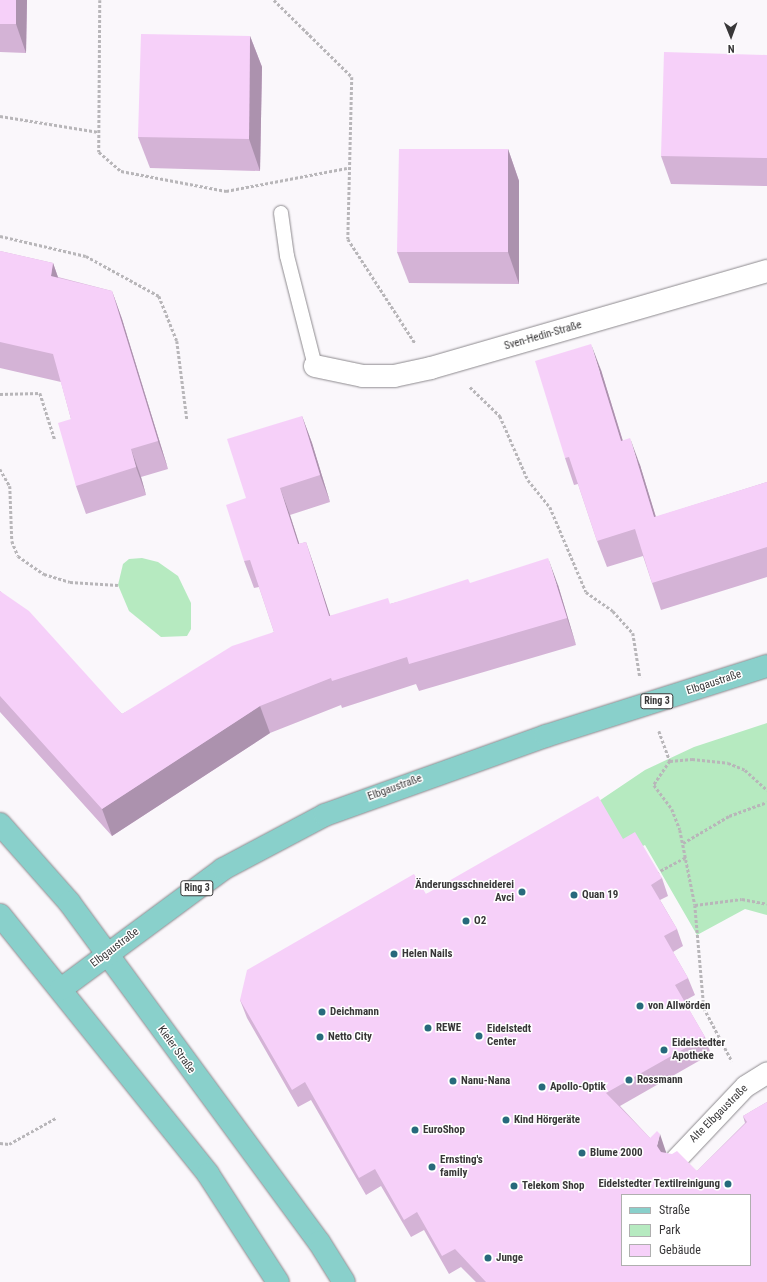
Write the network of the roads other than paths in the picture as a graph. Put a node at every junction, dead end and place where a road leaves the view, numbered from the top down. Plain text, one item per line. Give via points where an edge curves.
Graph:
1 (282, 213) dead end
2 (767, 271) edge
3 (316, 366) joint
4 (767, 666) edge
5 (0, 824) edge
6 (0, 915) edge
7 (106, 954) junction
8 (61, 989) junction
9 (767, 1072) edge
10 (675, 1160) edge
11 (278, 1282) edge
12 (344, 1282) edge

1 - 3 lane via 287,256
2 - 3 street, Sven-Hedin-Straße via 431,368 394,376 363,376
4 - 7 main road, Elbgaustraße / Ring 3 via 539,738 325,815 223,869
5 - 7 main road, Kieler Straße via 69,902
6 - 8 main road
7 - 8 main road, Elbgaustraße / Ring 3
7 - 12 main road, Kieler Straße via 319,1242
8 - 11 main road via 208,1174
9 - 10 street, Alte Elbgaustraße via 745,1086

